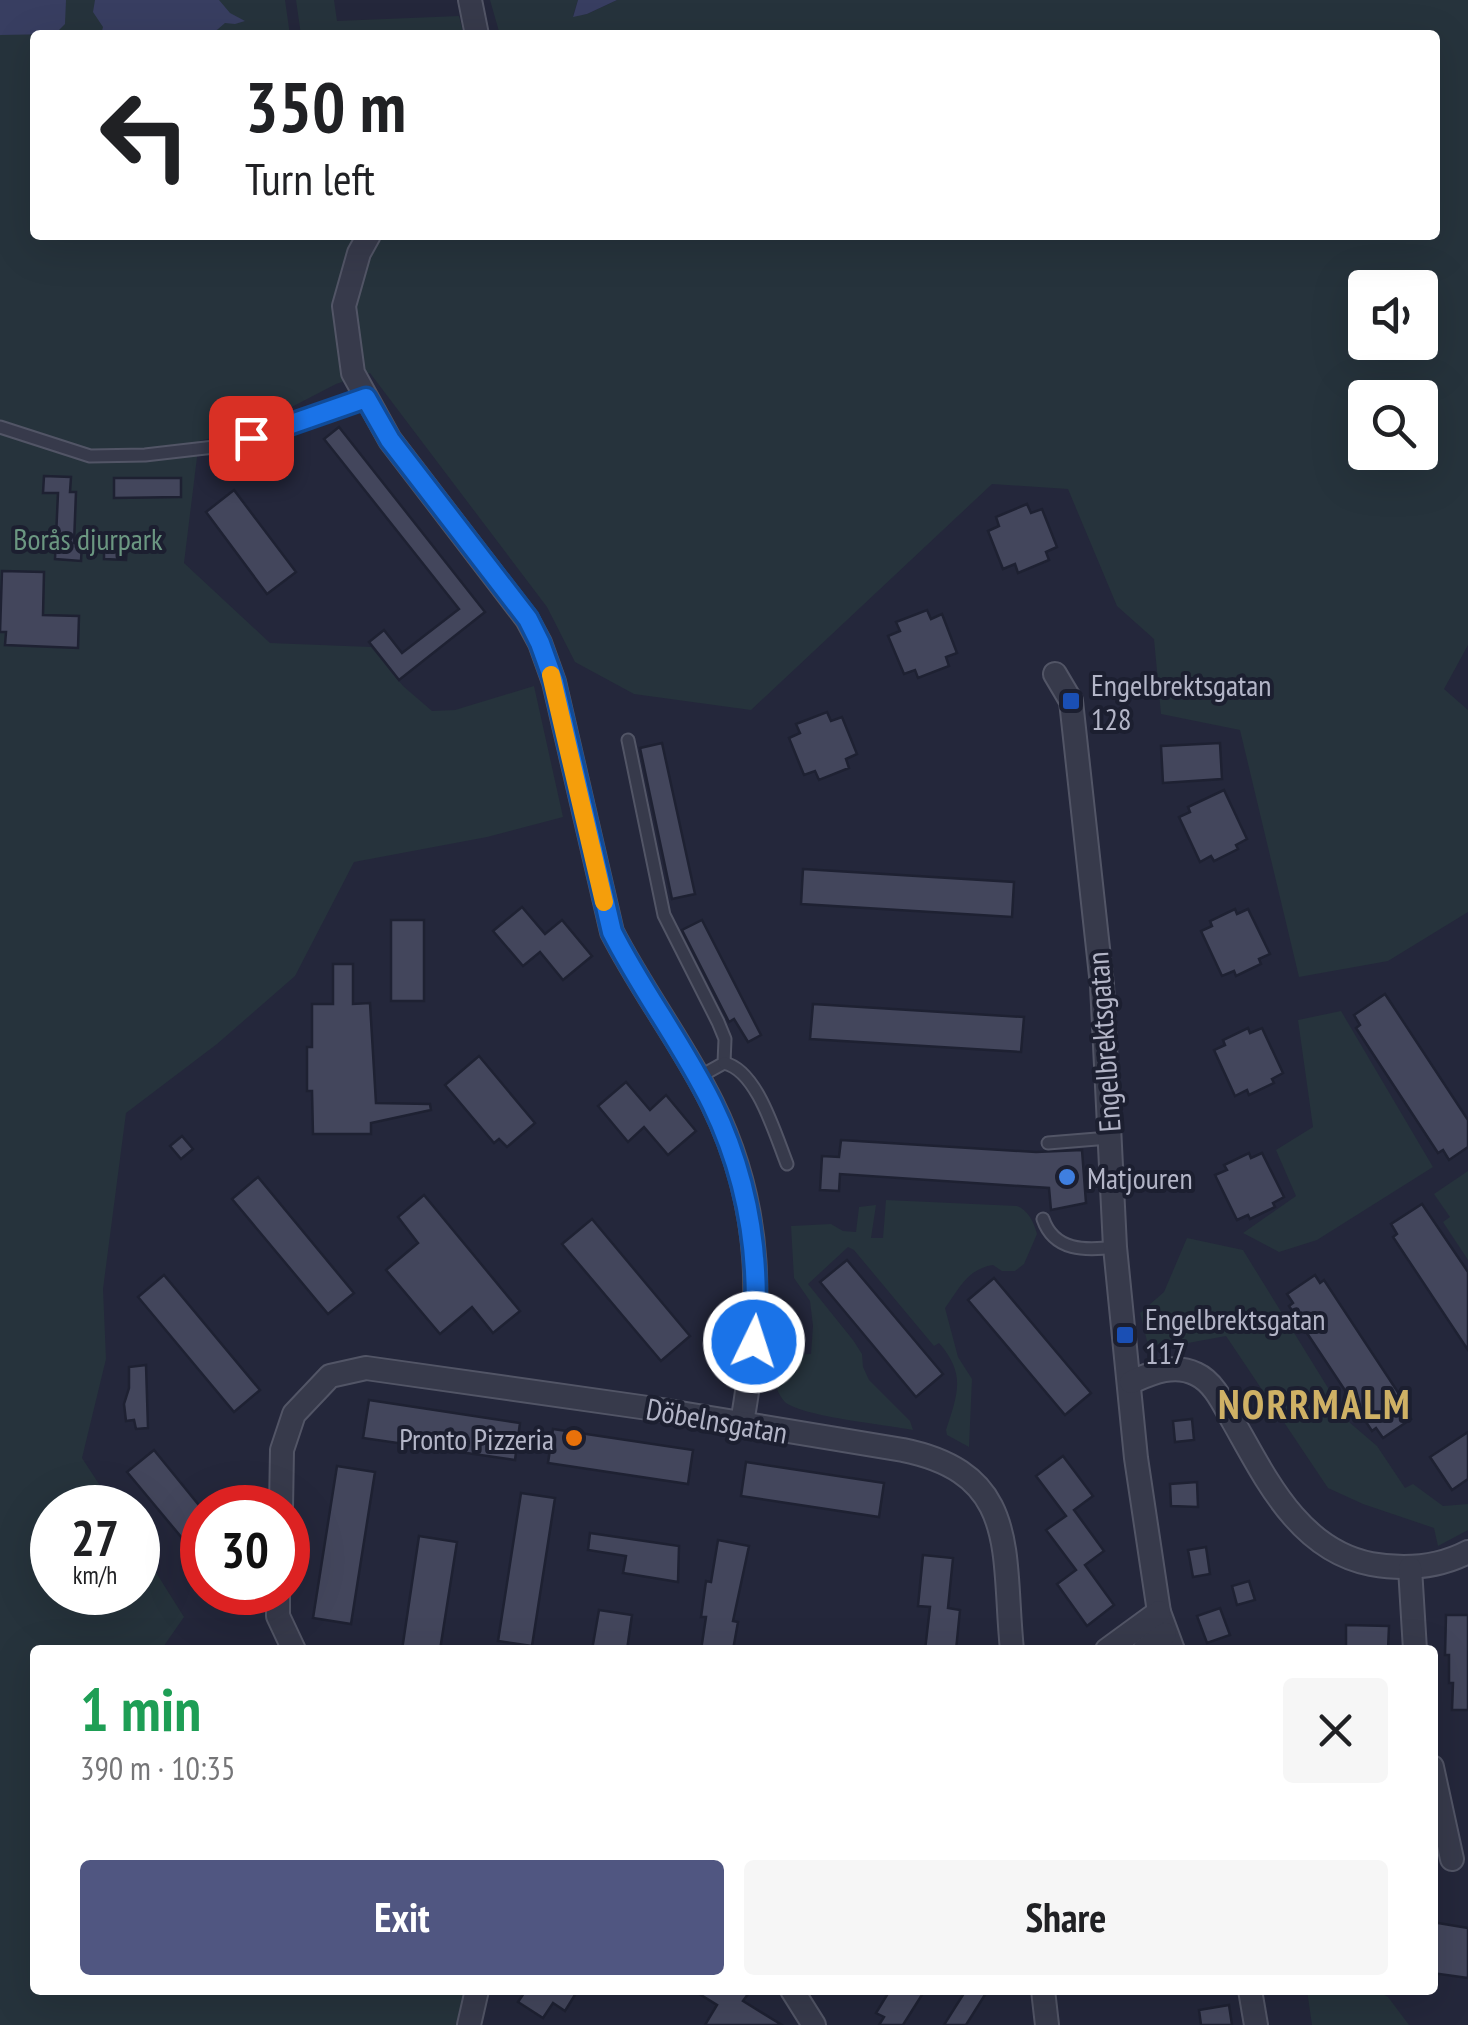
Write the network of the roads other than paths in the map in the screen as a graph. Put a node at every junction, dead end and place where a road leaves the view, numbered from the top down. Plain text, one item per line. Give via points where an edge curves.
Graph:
1 (470, 0) edge
2 (476, 30) edge
3 (367, 240) edge
4 (366, 398) junction
5 (0, 427) edge
6 (1054, 674) dead end
7 (628, 740) dead end
8 (724, 1063) junction
9 (697, 1078) junction
10 (1109, 1138) junction
11 (1048, 1143) dead end
12 (787, 1164) dead end
13 (1043, 1219) dead end
14 (1115, 1247) junction
15 (1130, 1382) junction
16 (742, 1423) junction
17 (281, 1485) edge
18 (1468, 1552) edge
19 (1410, 1568) junction
20 (278, 1615) edge
21 (1166, 1632) edge
22 (292, 1645) edge
23 (1012, 1645) edge
24 (1123, 1645) edge
25 (1416, 1645) edge
26 (1438, 1794) edge
27 (1452, 1858) dead end
28 (475, 1995) edge
29 (795, 1995) edge
30 (1044, 1995) edge
31 (1251, 1995) edge
32 (469, 2025) edge
33 (814, 2025) edge
34 (1047, 2025) edge
35 (1256, 2025) edge

1 - 2 street
3 - 4 street via 344,306 353,373
4 - 5 lane via 223,446 145,455 90,456
4 - 9 street via 540,643 612,932
6 - 10 street, Engelbrektsgatan via 1071,701 1102,985
7 - 8 lane via 664,915 725,1039
8 - 9 lane
8 - 12 lane via 748,1076
9 - 16 street via 732,1150 754,1236 757,1301
10 - 11 lane
10 - 14 street, Engelbrektsgatan
13 - 14 lane via 1063,1244
14 - 15 street, Engelbrektsgatan
15 - 19 street via 1160,1370 1200,1375 1218,1394 1273,1491 1308,1532 1360,1562
15 - 21 street, Engelbrektsgatan via 1138,1474
16 - 17 street, Döbelnsgatan via 366,1368 330,1376 294,1414 282,1450
16 - 23 street, Döbelnsgatan via 934,1456 971,1478 999,1521
18 - 19 street
19 - 25 street
20 - 22 street
21 - 24 street
26 - 27 street
28 - 32 street
29 - 33 street
30 - 34 street
31 - 35 street

